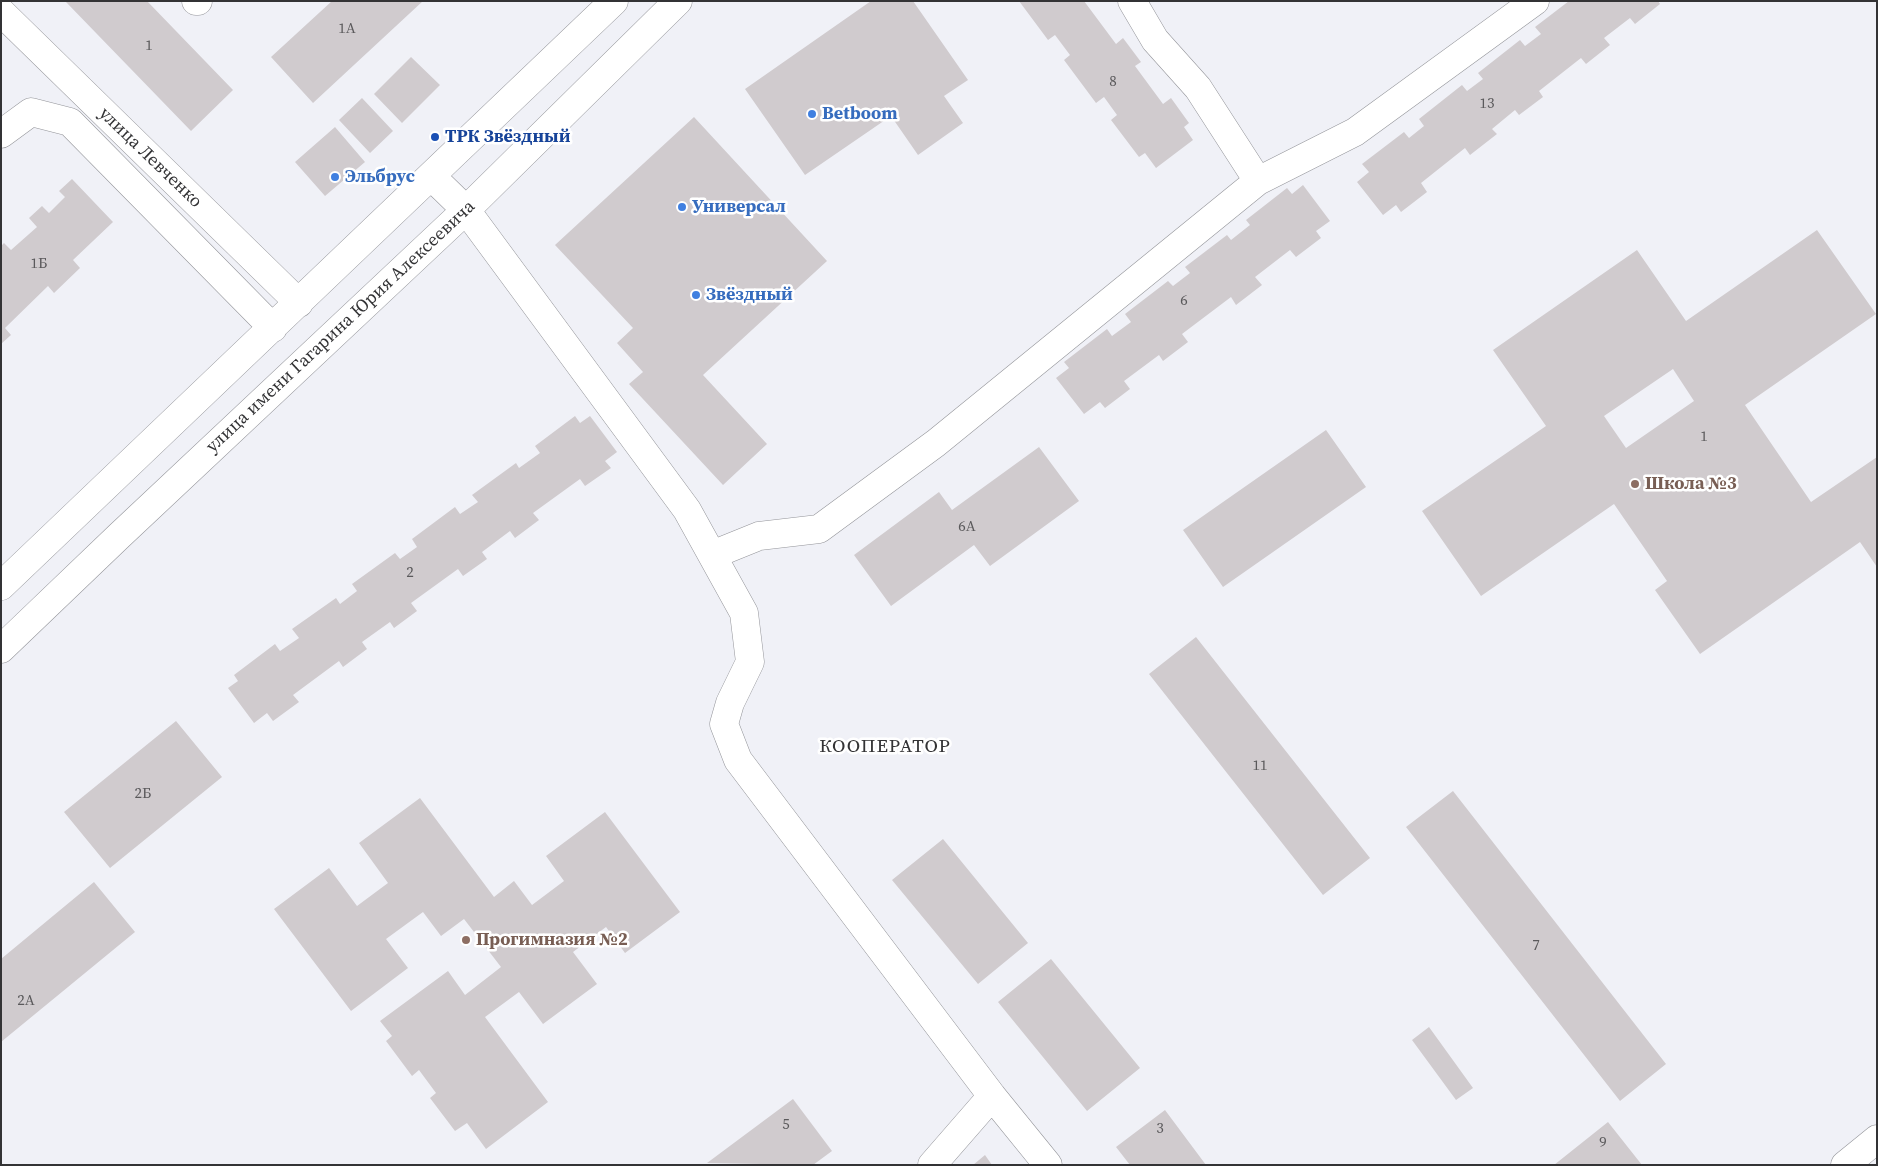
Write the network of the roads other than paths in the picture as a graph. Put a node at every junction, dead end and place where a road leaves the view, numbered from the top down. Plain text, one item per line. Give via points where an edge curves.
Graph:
1 (614, 1) edge
2 (678, 1) edge
3 (1132, 1) edge
4 (1535, 1) edge
5 (1, 12) edge
6 (1, 134) edge
7 (432, 177) junction
8 (1258, 182) junction
9 (466, 210) junction
10 (299, 303) junction
11 (273, 328) junction
12 (712, 555) junction
13 (1, 586) edge
14 (1, 649) edge
15 (992, 1096) junction
16 (1877, 1139) edge
17 (932, 1165) edge
18 (1048, 1165) edge
19 (1846, 1165) edge

1 - 7 street
2 - 9 street, улица имени Гагарина Юрия Алексеевича
3 - 8 street via 1155,40 1198,88
4 - 8 street via 1356,132
5 - 10 street, улица Левченко
6 - 11 street via 31,112 70,122
7 - 9 street
7 - 10 street
8 - 12 street via 944,437 820,529 759,536
9 - 12 street via 681,502
9 - 14 street, улица имени Гагарина Юрия Алексеевича
10 - 11 street
11 - 13 street
12 - 15 street via 744,613 750,662 730,703 724,724 738,760
15 - 17 street
15 - 18 street
16 - 19 street

